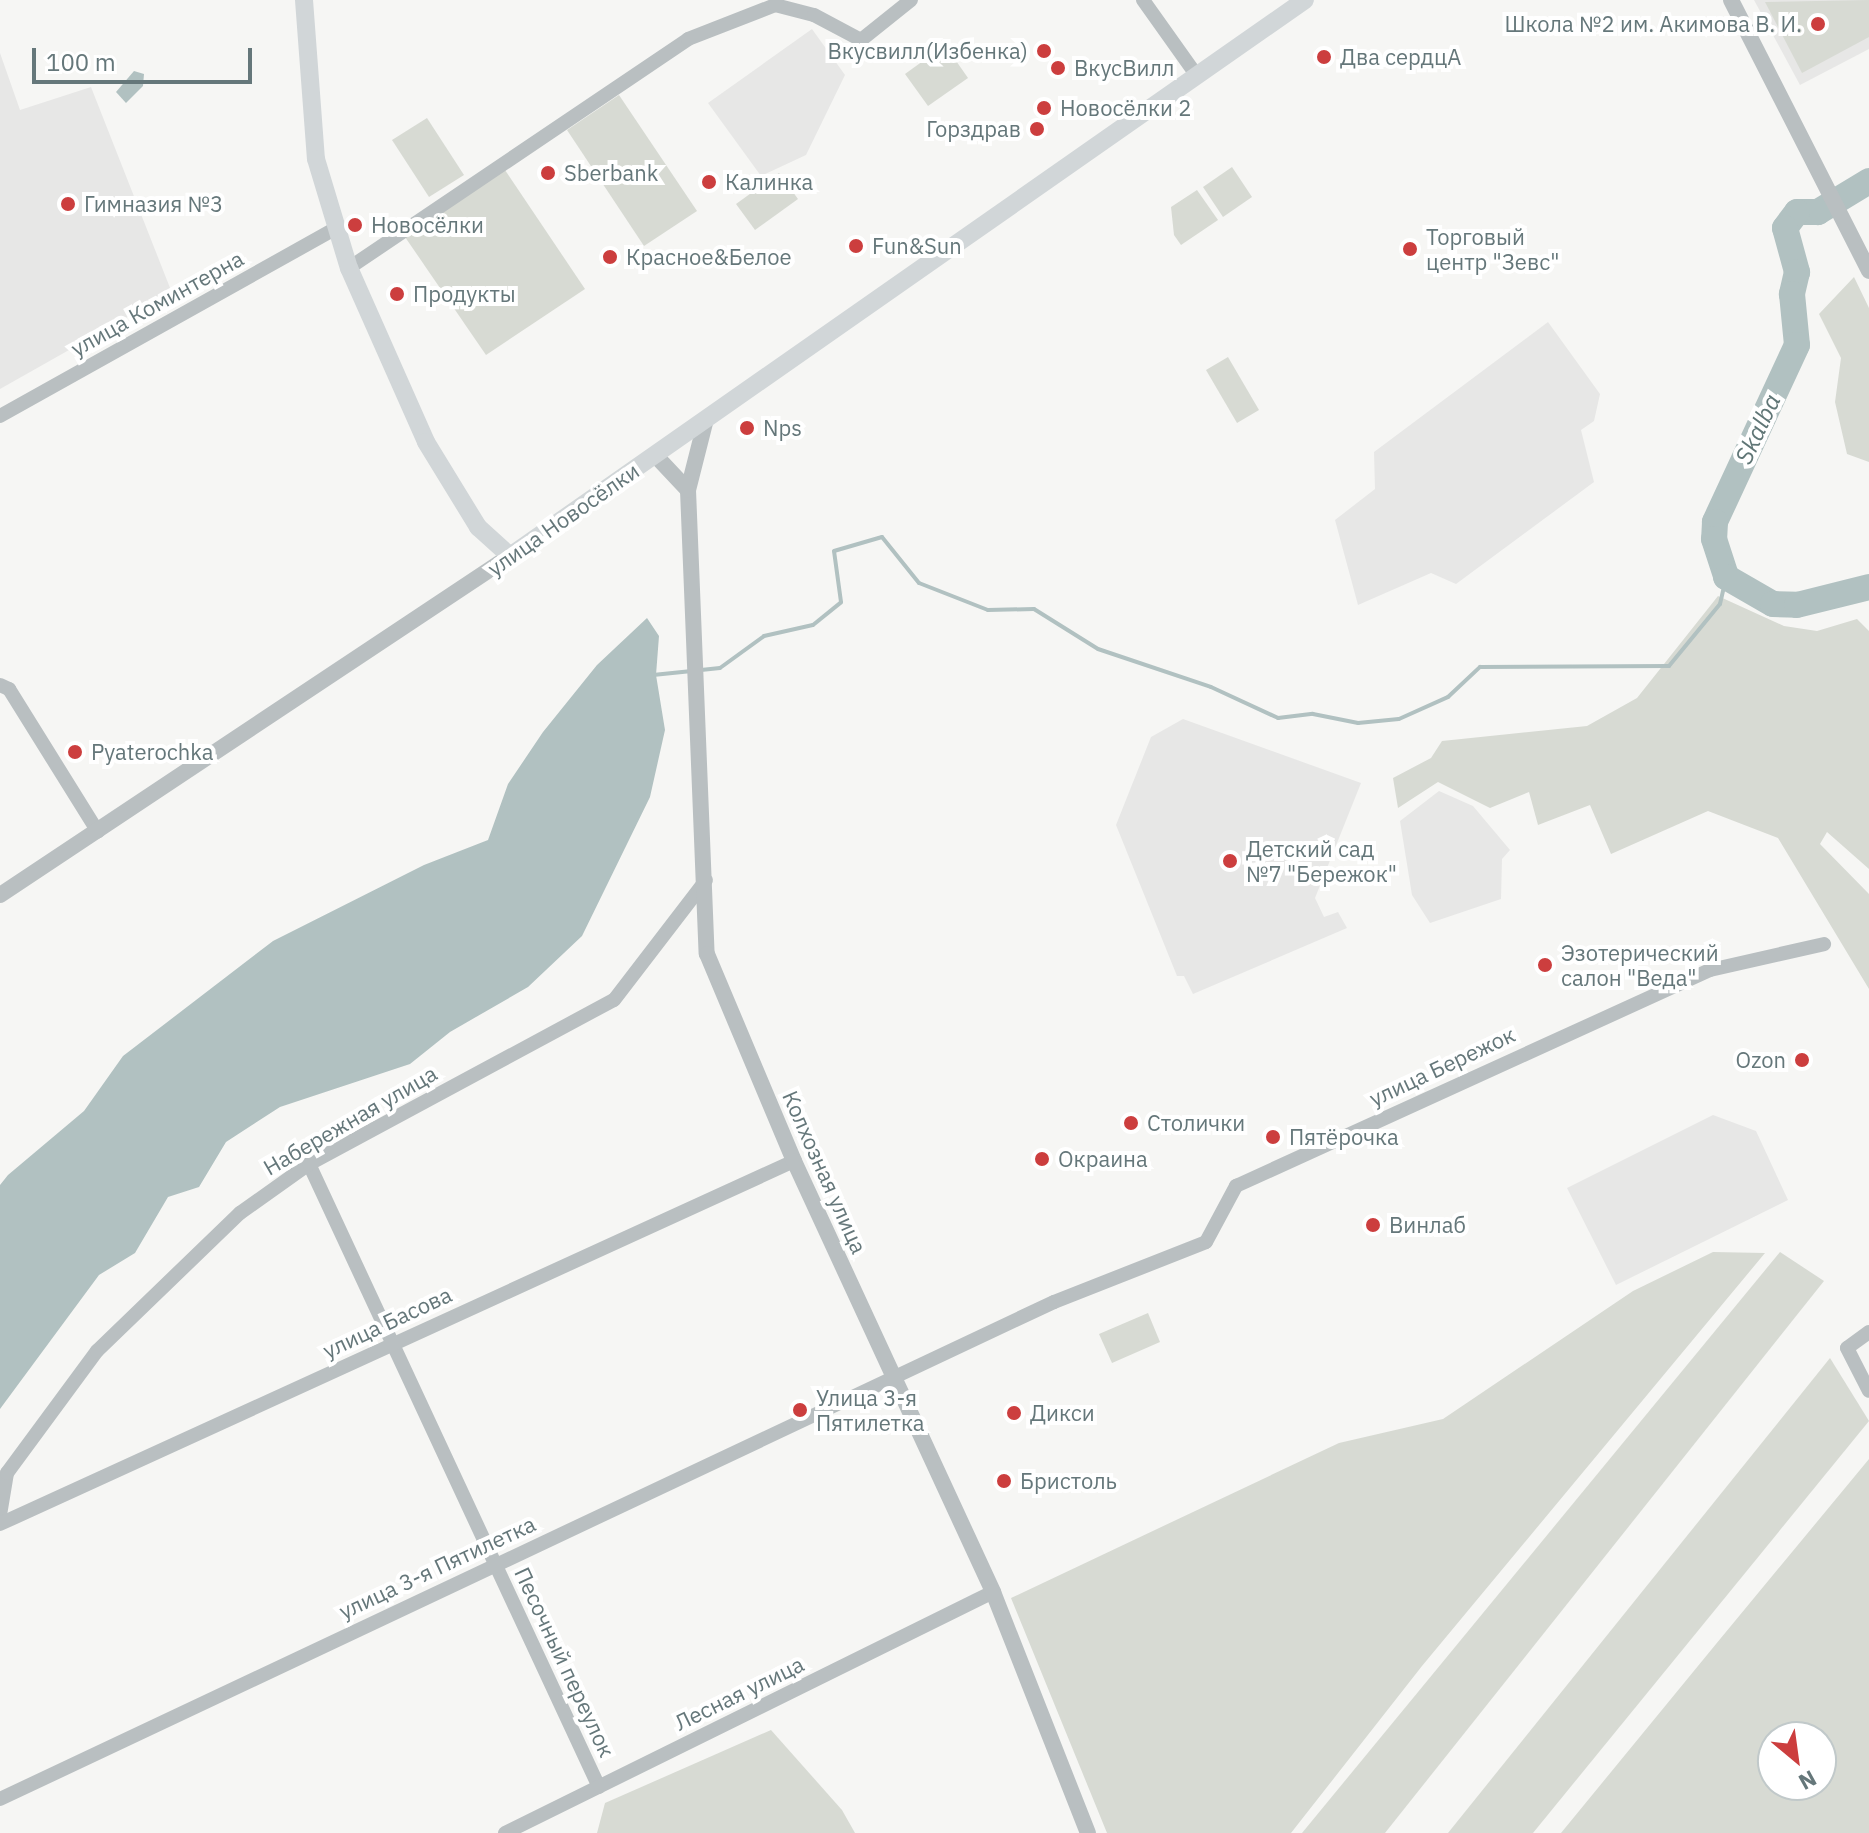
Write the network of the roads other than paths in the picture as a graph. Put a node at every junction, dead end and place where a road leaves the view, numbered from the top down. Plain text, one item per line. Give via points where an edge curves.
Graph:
1 (304, 0) edge
2 (911, 0) edge
3 (1143, 0) edge
4 (1305, 0) edge
5 (1731, 0) edge
6 (1197, 76) junction
7 (336, 228) junction
8 (1866, 264) edge
9 (349, 268) junction
10 (0, 416) edge
11 (706, 419) junction
12 (655, 455) junction
13 (688, 490) junction
14 (510, 556) junction
15 (0, 685) edge
16 (98, 832) junction
17 (706, 880) junction
18 (0, 895) edge
19 (1824, 944) dead end
20 (794, 1161) junction
21 (309, 1164) junction
22 (1869, 1332) edge
23 (391, 1344) junction
24 (894, 1377) junction
25 (1869, 1391) edge
26 (0, 1515) edge
27 (0, 1524) edge
28 (495, 1564) junction
29 (993, 1592) junction
30 (599, 1787) junction
31 (0, 1799) edge
32 (505, 1833) edge
33 (1088, 1833) edge

1 - 7 main road via 316,159
2 - 9 street via 861,40 814,15 775,5 688,39
3 - 6 street
4 - 6 main road, улица Новосёлки
5 - 8 street
6 - 11 main road, улица Новосёлки
7 - 9 main road
7 - 10 street, улица Коминтерна
9 - 14 main road via 426,442 468,514
11 - 12 main road, улица Новосёлки
11 - 13 street, Колхозная улица
12 - 13 street
12 - 14 main road, улица Новосёлки
13 - 17 street, Колхозная улица
14 - 16 street, улица Новосёлки
15 - 16 street via 9,689
16 - 18 street, улица Новосёлки
17 - 20 street, Колхозная улица via 707,954
17 - 21 street, Набережная улица via 614,1000
19 - 24 street, улица Бережок via 1710,970 1236,1186 1206,1242 1054,1302
20 - 23 street, улица Басова
20 - 24 street, Колхозная улица
21 - 23 street, Песочный переулок
21 - 26 street, Набережная улица via 240,1213 97,1351 7,1473
22 - 25 street via 1847,1348
23 - 27 street, улица Басова
23 - 28 street, Песочный переулок
24 - 28 street, улица 3-я Пятилетка
24 - 29 street, Колхозная улица
28 - 30 street, Песочный переулок
28 - 31 street, улица 3-я Пятилетка
29 - 30 street, Лесная улица
29 - 33 street, Колхозная улица
30 - 32 street, Лесная улица

